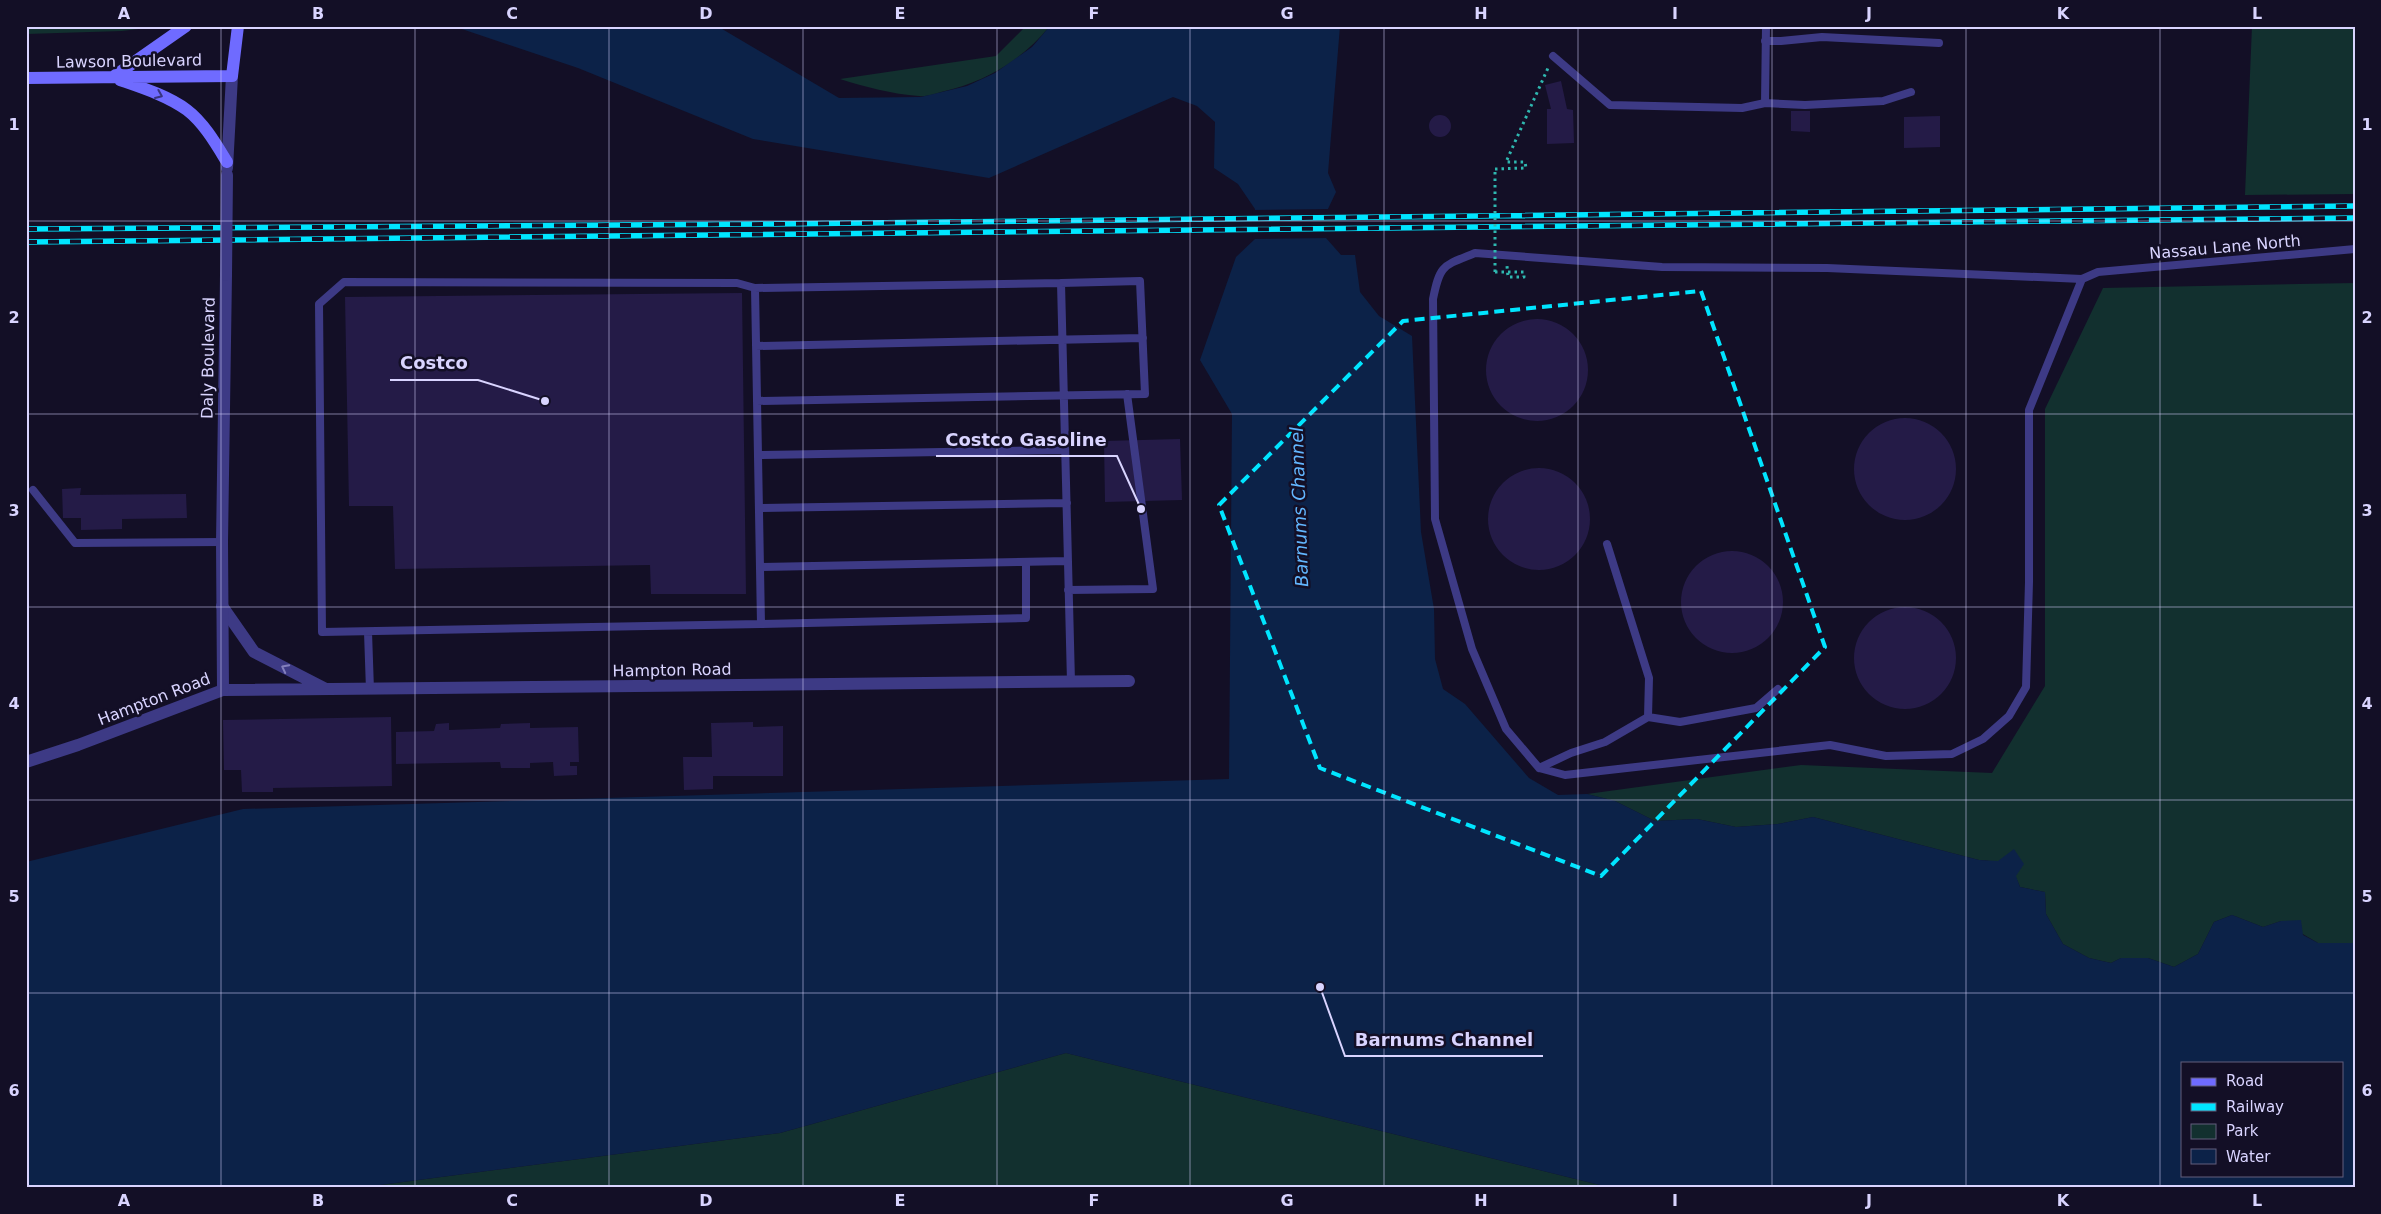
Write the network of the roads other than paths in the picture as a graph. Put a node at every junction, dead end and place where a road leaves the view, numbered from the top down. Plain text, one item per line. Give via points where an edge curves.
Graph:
1 (186, 26) edge
2 (238, 26) edge
3 (1766, 26) edge
4 (1766, 41) junction
5 (1939, 43) dead end
6 (1553, 56) road end
7 (232, 76) junction
8 (113, 77) junction
9 (26, 78) edge
10 (1911, 92) dead end
11 (1764, 102) junction
12 (227, 162) junction
13 (2355, 249) edge
14 (2082, 279) junction
15 (1061, 283) junction
16 (755, 288) junction
17 (1143, 338) junction
18 (1063, 341) junction
19 (756, 346) junction
20 (1128, 394) junction
21 (1064, 397) junction
22 (757, 401) junction
23 (1065, 450) junction
24 (758, 455) junction
25 (33, 490) dead end
26 (1066, 503) junction
27 (759, 508) junction
28 (222, 542) junction
29 (1607, 544) dead end
30 (1068, 561) junction
31 (1026, 562) junction
32 (760, 567) junction
33 (1068, 590) junction
34 (222, 606) junction
35 (762, 624) junction
36 (368, 632) junction
37 (1130, 681) dead end
38 (1071, 682) junction
39 (1778, 689) dead end
40 (222, 690) junction
41 (328, 690) junction
42 (370, 690) junction
43 (1648, 716) junction
44 (26, 762) edge
45 (1539, 768) junction

1 - 8 main road
2 - 7 main road, Daly Boulevard
3 - 4 lane
4 - 5 lane via 1822,37
4 - 11 lane
6 - 11 lane via 1610,105 1742,108
7 - 8 main road, Lawson Boulevard
7 - 12 street, Daly Boulevard
8 - 9 main road, Lawson Boulevard
8 -> 12 main road via 187,110 206,130
10 - 11 lane via 1883,101 1805,105
12 - 28 street, Daly Boulevard, bridge
13 - 14 lane, Nassau Lane North via 2098,272
14 - 45 lane via 2029,410 2026,687 2009,716 1983,739 1952,754 1886,756 1830,745 1565,775
14 - 45 lane via 1827,268 1662,267 1475,253 1450,263 1438,273 1433,299 1435,519 1472,649 1506,729
15 - 16 lane
15 - 17 lane via 1140,281
15 - 18 lane
16 - 19 lane
16 - 36 lane via 737,283 344,282 331,293 319,304 322,632
17 - 18 lane
17 - 20 lane via 1146,394
18 - 19 lane
18 - 21 lane
19 - 22 lane
20 - 21 lane
20 - 33 lane via 1153,589
21 - 22 lane
21 - 23 lane
22 - 24 lane
23 - 24 lane
23 - 26 lane
24 - 27 lane
25 - 28 lane via 75,543
26 - 27 lane
26 - 30 lane
27 - 32 lane
28 - 34 street, Daly Boulevard
29 - 43 lane via 1649,678
30 - 31 lane
30 - 33 lane
31 - 32 lane
31 - 35 lane via 1026,618
32 - 35 lane
33 - 38 lane
34 - 40 street, Daly Boulevard
41 -> 34 street, Hampton Road via 254,652
35 - 36 lane
36 - 42 lane
37 - 38 street, Hampton Road
38 - 42 street, Hampton Road
39 - 43 lane via 1756,708 1680,722
40 - 41 street, Hampton Road
40 - 44 street, Hampton Road
41 - 42 street, Hampton Road
43 - 45 lane via 1606,742

